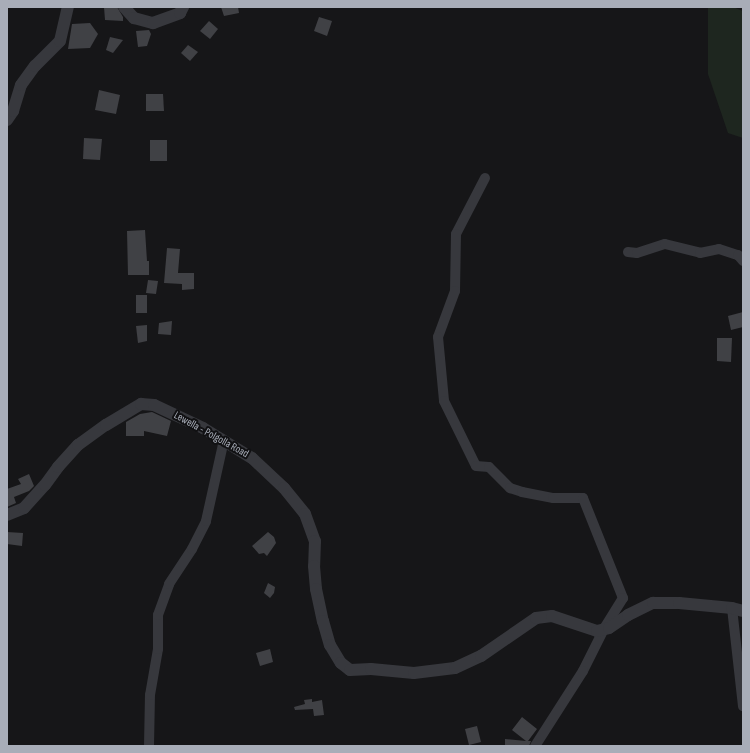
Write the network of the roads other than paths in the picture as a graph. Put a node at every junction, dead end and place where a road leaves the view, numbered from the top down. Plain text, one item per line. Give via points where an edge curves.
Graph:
1 (68, 7) edge
2 (124, 7) edge
3 (183, 7) edge
4 (7, 120) edge
5 (485, 178) dead end
6 (628, 252) dead end
7 (743, 261) edge
8 (224, 440) junction
9 (7, 515) edge
10 (738, 610) edge
11 (604, 629) junction
12 (743, 706) edge
13 (149, 746) edge
14 (535, 746) edge

1 - 4 street via 60,41 35,66 21,85 13,111
2 - 3 street via 134,18 153,23 180,13
5 - 11 street via 456,234 455,291 438,337 444,401 476,466 489,467 510,488 522,492 553,498 583,498 623,598
6 - 7 street via 637,253 665,244 700,253 719,249 738,255
8 - 9 street, Lewella - Polgolla Road via 178,415 154,405 141,404 78,445 24,508
8 - 11 street, Lewella - Polgolla Road via 252,458 284,488 305,514 315,541 316,589 330,645 341,664 350,670 414,673 455,668 481,656 536,618 552,616 597,631
8 - 13 street via 206,521 192,549 169,584 158,615 158,649 150,695
10 - 11 street via 679,603 653,603
10 - 12 street
11 - 14 street via 583,671

